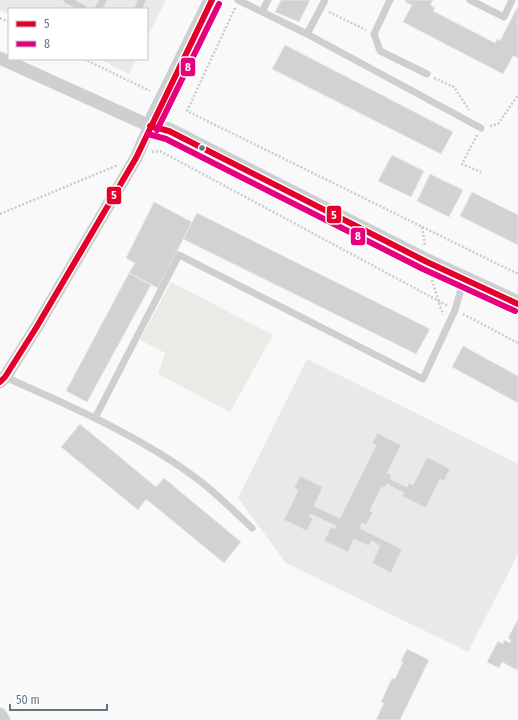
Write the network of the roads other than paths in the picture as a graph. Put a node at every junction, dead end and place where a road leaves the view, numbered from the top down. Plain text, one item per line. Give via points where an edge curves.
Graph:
1 (67, 0) edge
2 (212, 0) edge
3 (238, 0) edge
4 (268, 0) edge
5 (325, 0) edge
6 (390, 0) edge
7 (470, 0) edge
8 (512, 0) edge
9 (82, 8) edge
10 (262, 12) junction
11 (307, 34) junction
12 (0, 58) edge
13 (426, 74) road end
14 (150, 126) junction
15 (481, 128) road end
16 (464, 279) junction
17 (518, 304) edge
18 (3, 380) edge
19 (95, 418) junction
20 (252, 528) dead end
21 (0, 714) edge
22 (4, 720) edge

1 - 9 lane
2 - 14 street
3 - 10 lane
4 - 10 lane
5 - 11 lane
6 - 13 lane via 374,34 380,51
7 - 8 lane via 504,17
10 - 11 lane
11 - 15 lane
12 - 14 street
14 - 16 street via 169,131
14 - 18 street via 136,158
16 - 17 street
16 - 19 lane via 455,310 423,379 179,255
18 - 19 lane
19 - 20 lane via 158,452 200,481
21 - 22 street

